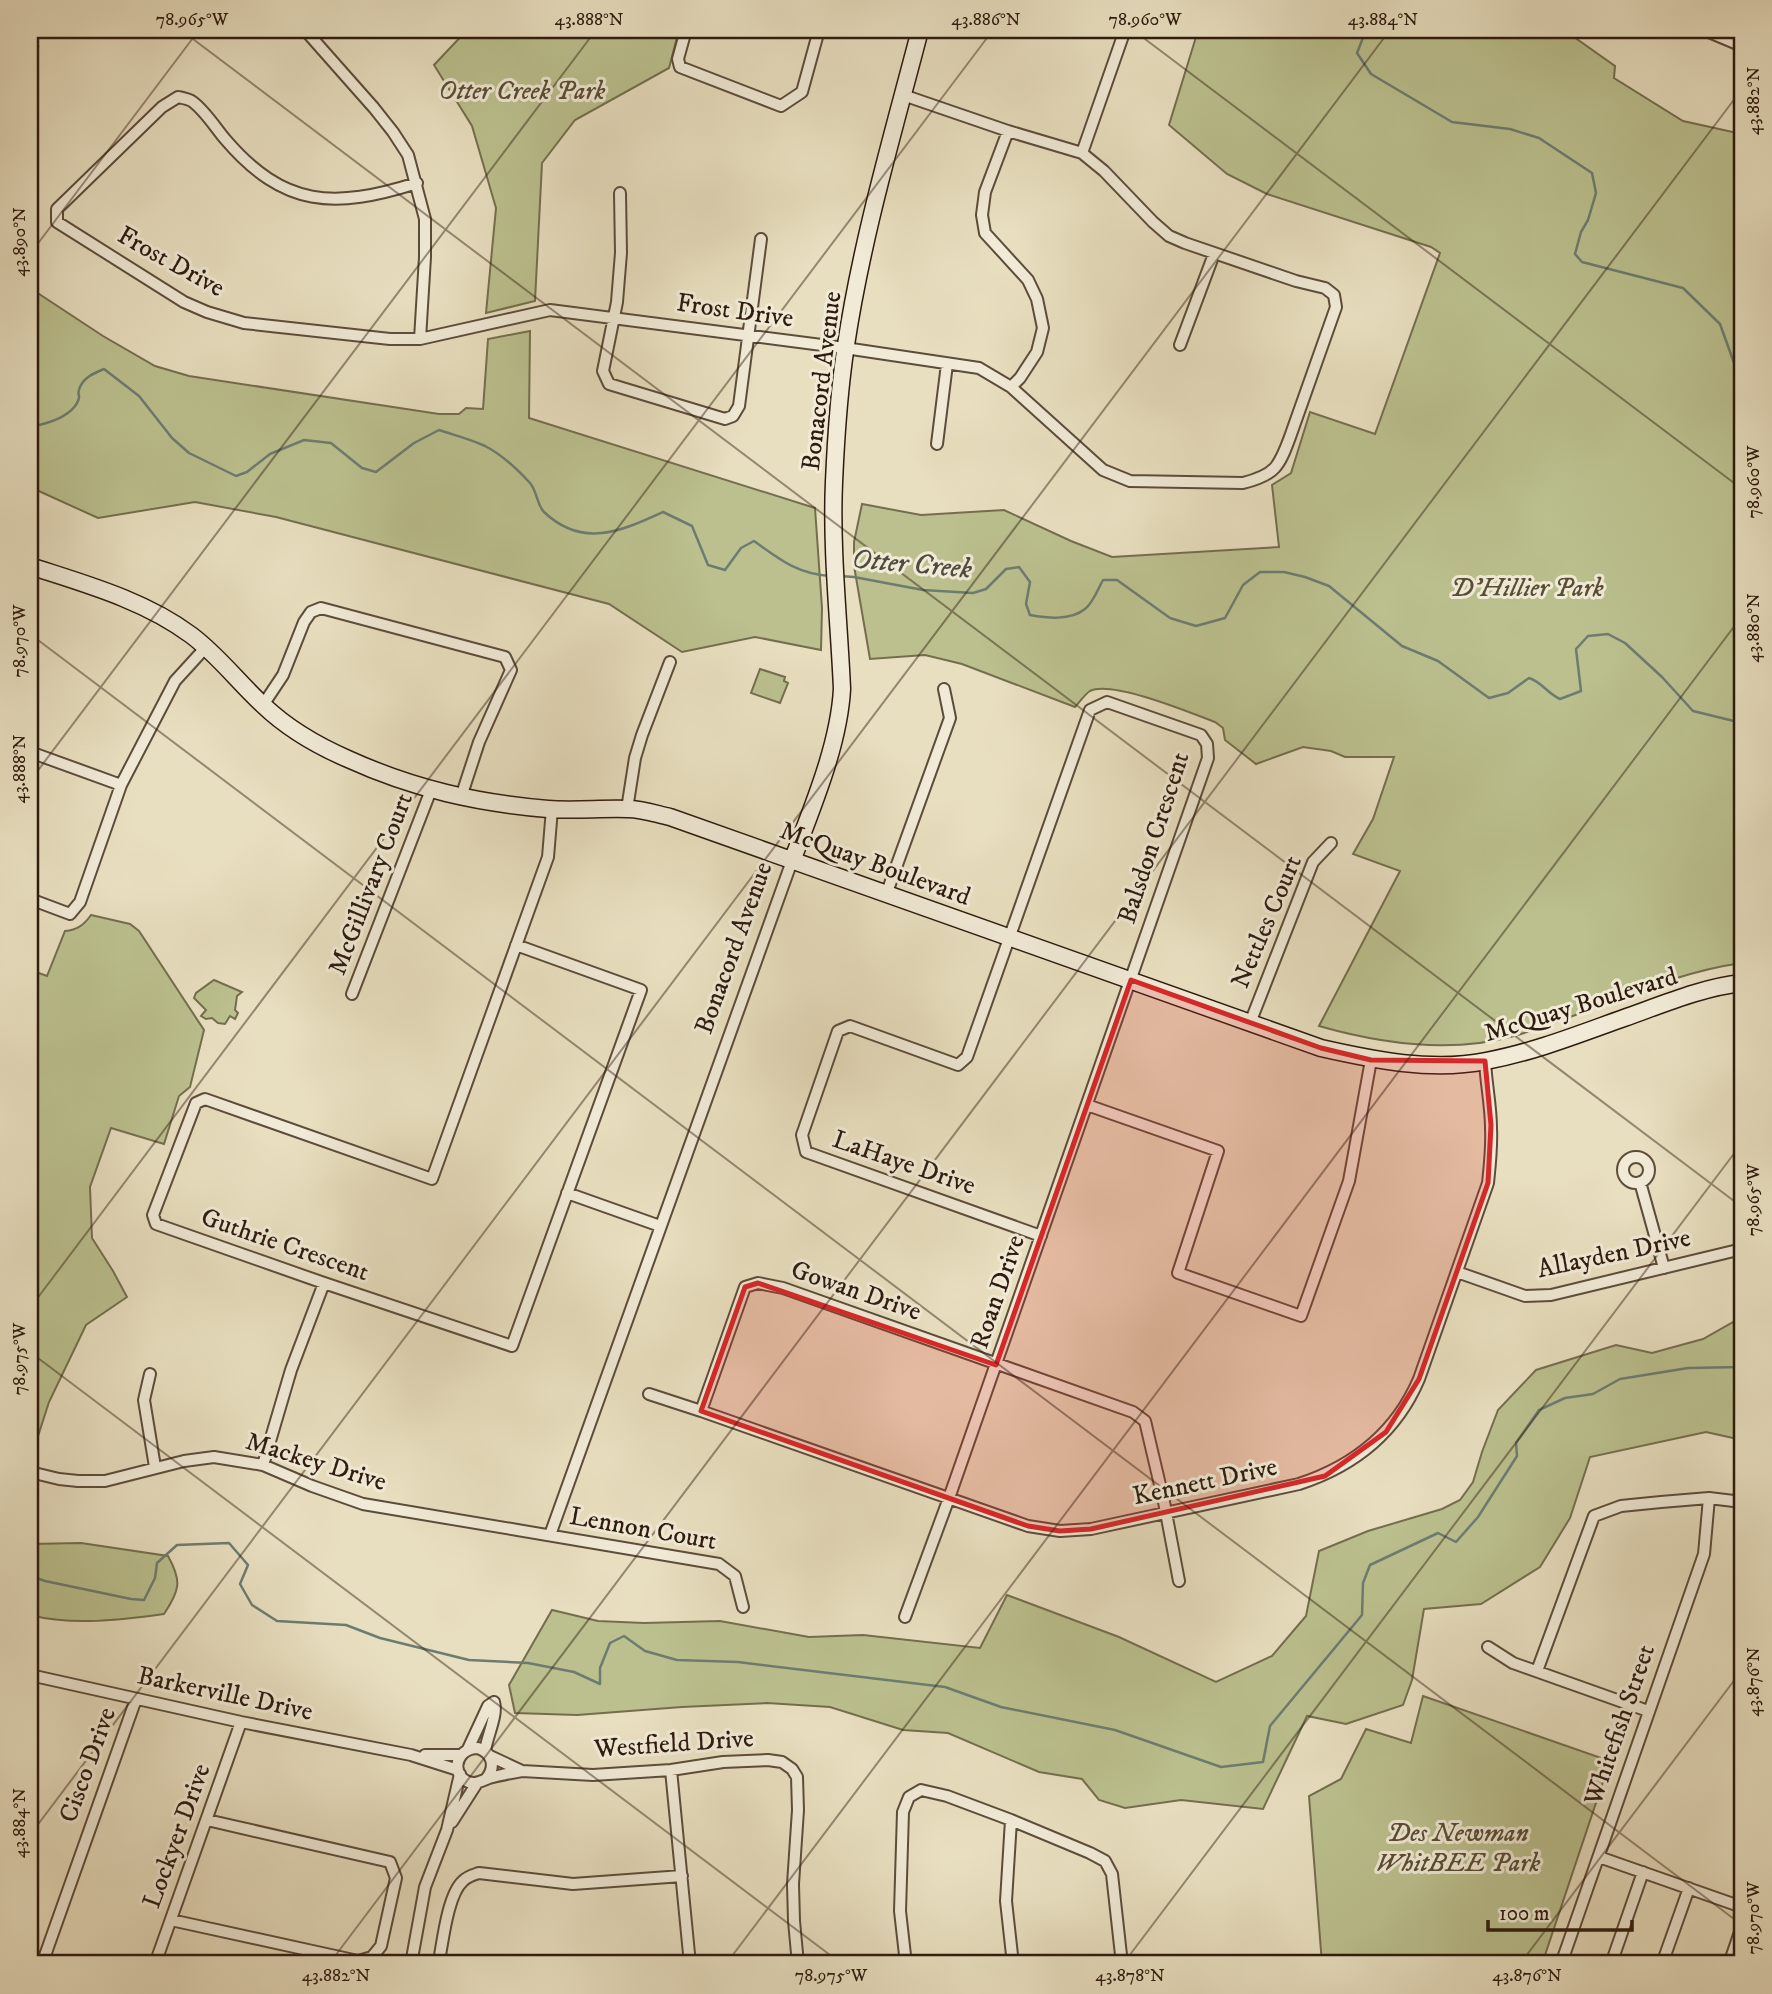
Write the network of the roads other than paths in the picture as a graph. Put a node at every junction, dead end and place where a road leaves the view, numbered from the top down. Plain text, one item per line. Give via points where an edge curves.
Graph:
1 (305, 30) edge
2 (686, 30) edge
3 (819, 30) edge
4 (920, 30) edge
5 (1125, 30) edge
6 (1704, 30) edge
7 (1742, 46) edge
8 (903, 95) junction
9 (1008, 131) junction
10 (1082, 153) junction
11 (417, 183) junction
12 (620, 193) dead end
13 (761, 239) dead end
14 (1214, 254) junction
15 (615, 317) junction
16 (748, 336) junction
17 (420, 340) junction
18 (1180, 345) dead end
19 (845, 348) junction
20 (947, 364) junction
21 (1011, 387) junction
22 (937, 444) dead end
23 (30, 566) edge
24 (206, 647) junction
25 (670, 662) dead end
26 (944, 689) dead end
27 (263, 705) junction
28 (30, 752) edge
29 (121, 785) junction
30 (432, 790) junction
31 (461, 797) junction
32 (552, 809) junction
33 (627, 809) junction
34 (1331, 843) dead end
35 (792, 861) junction
36 (886, 895) junction
37 (30, 899) edge
38 (1009, 938) junction
39 (516, 945) junction
40 (1131, 980) junction
41 (1742, 983) edge
42 (352, 994) dead end
43 (1250, 1023) junction
44 (1371, 1060) junction
45 (1485, 1061) junction
46 (1087, 1105) junction
47 (1640, 1182) dead end
48 (568, 1193) junction
49 (660, 1226) junction
50 (1041, 1236) junction
51 (1742, 1250) edge
52 (1664, 1268) junction
53 (1457, 1272) junction
54 (324, 1283) junction
55 (996, 1365) junction
56 (150, 1374) dead end
57 (649, 1394) dead end
58 (701, 1411) junction
59 (263, 1465) junction
60 (155, 1467) junction
61 (30, 1472) edge
62 (949, 1498) junction
63 (1709, 1498) junction
64 (1742, 1502) edge
65 (1166, 1514) junction
66 (550, 1535) junction
67 (1179, 1581) dead end
68 (743, 1607) dead end
69 (905, 1617) dead end
70 (1488, 1647) dead end
71 (1538, 1671) junction
72 (30, 1675) edge
73 (136, 1699) junction
74 (1648, 1711) junction
75 (241, 1722) junction
76 (464, 1752) junction
77 (487, 1754) junction
78 (411, 1755) junction
79 (671, 1770) junction
80 (522, 1771) junction
81 (459, 1772) junction
82 (482, 1781) junction
83 (207, 1820) junction
84 (1010, 1820) junction
85 (447, 1830) junction
86 (1599, 1857) junction
87 (1643, 1872) junction
88 (682, 1876) junction
89 (1689, 1888) junction
90 (1742, 1907) edge
91 (172, 1920) junction
92 (1742, 1926) edge
93 (42, 1964) edge
94 (155, 1964) edge
95 (411, 1964) edge
96 (441, 1964) edge
97 (690, 1964) edge
98 (798, 1964) edge
99 (906, 1964) edge
100 (1013, 1964) edge
101 (1122, 1964) edge
102 (1561, 1964) edge
103 (1611, 1964) edge
104 (1662, 1964) edge
105 (1729, 1964) edge

1 - 11 street via 393,132 408,155
2 - 3 street via 680,66 780,106 802,92
4 - 8 street, Bonacord Avenue
5 - 10 street
6 - 7 street
8 - 9 street
8 - 19 street, Bonacord Avenue
9 - 10 street
9 - 21 street via 985,192 985,233 1028,280 1043,328 1037,352
10 - 14 street via 1169,236
11 - 17 street via 425,219
11 - 17 street, Frost Drive via 341,200 302,194 256,172 192,101 178,97 162,107 57,209 56,218 184,302 207,312 244,323
12 - 15 street
13 - 16 street
14 - 18 street
14 - 21 street, Frost Drive via 1325,288 1334,295 1336,307 1290,437 1270,474 1243,484 1130,481 1103,470
15 - 16 street, Frost Drive
15 - 16 street via 603,371 610,384 725,419 739,406
15 - 17 street, Frost Drive via 550,310
16 - 19 street, Frost Drive
19 - 20 street, Frost Drive
19 - 35 street, Bonacord Avenue via 834,483 841,710 836,737
20 - 21 street, Frost Drive via 979,368
20 - 22 street
23 - 24 street, McQuay Boulevard via 157,613
24 - 27 street, McQuay Boulevard
24 - 29 street via 175,681
25 - 33 street via 635,758
26 - 36 street via 950,718
27 - 30 street, McQuay Boulevard via 346,758
27 - 31 street via 283,676 304,622 321,608 505,657 511,670
28 - 29 street
29 - 37 street via 80,902 70,914
30 - 31 street, McQuay Boulevard
30 - 42 street, McGillivary Court
31 - 32 street, McQuay Boulevard
32 - 33 street, McQuay Boulevard
32 - 39 street, Guthrie Crescent via 548,857
33 - 35 street, McQuay Boulevard via 670,817
34 - 43 street, Nettles Court via 1313,862
35 - 36 street, McQuay Boulevard
35 - 49 street, Bonacord Avenue
36 - 38 street, McQuay Boulevard
38 - 40 street, McQuay Boulevard
38 - 40 street, Balsdon Crescent via 1090,710 1107,702 1166,722 1201,735 1208,758
38 - 50 street, LaHaye Drive via 967,1057 958,1065 850,1027 838,1031 802,1135 806,1152
39 - 48 street, Guthrie Crescent via 641,990
39 - 54 street, Guthrie Crescent via 432,1180 205,1099 196,1103 153,1215 156,1224
40 - 43 street, McQuay Boulevard
40 - 46 street, Roan Drive
41 - 45 street, McQuay Boulevard via 1682,998 1535,1050
43 - 44 street, McQuay Boulevard
44 - 45 street, McQuay Boulevard via 1430,1065
44 - 46 street via 1349,1181 1301,1316 1178,1273 1218,1151
45 - 53 street, Kennett Drive via 1491,1163
46 - 50 street, Roan Drive
47 - 52 street
48 - 49 street
48 - 54 street, Guthrie Crescent via 512,1346
49 - 66 street, Bonacord Avenue
50 - 55 street, Roan Drive
51 - 52 street, Allayden Drive
52 - 53 street, Allayden Drive via 1552,1295 1525,1296
53 - 65 street, Kennett Drive via 1409,1401 1369,1447 1325,1476 1299,1485
54 - 59 street via 291,1370
55 - 58 street, Gowan Drive via 758,1283 745,1287
55 - 62 street, Roan Drive
55 - 65 street via 1133,1412 1145,1421
56 - 60 street via 144,1400
57 - 58 street, Kennett Drive
58 - 62 street, Kennett Drive
59 - 60 street, Mackey Drive via 214,1457
59 - 66 street, Mackey Drive via 363,1504
60 - 61 street, Mackey Drive via 105,1480 59,1479
62 - 65 street, Kennett Drive via 1028,1526 1059,1531
62 - 69 street, Roan Drive
63 - 64 street
63 - 71 street via 1621,1506 1594,1516
63 - 74 street, Whitefish Street via 1704,1554
65 - 67 street
66 - 68 street, Lennon Court via 719,1563 735,1576
70 - 71 street via 1513,1663
71 - 74 street
72 - 73 street, Barkerville Drive
73 - 75 street, Barkerville Drive
73 - 93 street, Cisco Drive
74 - 86 street, Whitefish Street
75 - 78 street, Barkerville Drive
75 - 83 street, Lockyer Drive
76 - 77 street via 478,1748
76 - 77 street via 494,1702
76 - 78 street, Barkerville Drive
76 - 81 street
77 - 80 street, Westfield Drive
77 - 82 street via 493,1766
78 - 81 street, Barkerville Drive
79 - 80 street, Westfield Drive via 593,1775
79 - 88 street
79 - 98 street, Westfield Drive via 768,1760 792,1769 797,1777 793,1884
80 - 82 street
81 - 82 street via 467,1781
81 - 85 street
82 - 85 street
83 - 91 street, Lockyer Drive
83 - 91 street via 390,1862 396,1878 381,1946 372,1957 358,1961
84 - 99 street via 933,1792 921,1790 909,1797 903,1812 900,1911
84 - 100 street via 1006,1901
84 - 101 street via 1105,1861 1112,1874
85 - 95 street via 425,1887
86 - 87 street
86 - 102 street, Whitefish Street
87 - 89 street
87 - 103 street
88 - 96 street via 573,1884 478,1873 461,1882 453,1899
88 - 97 street
89 - 90 street
89 - 104 street
91 - 94 street, Lockyer Drive
92 - 105 street

